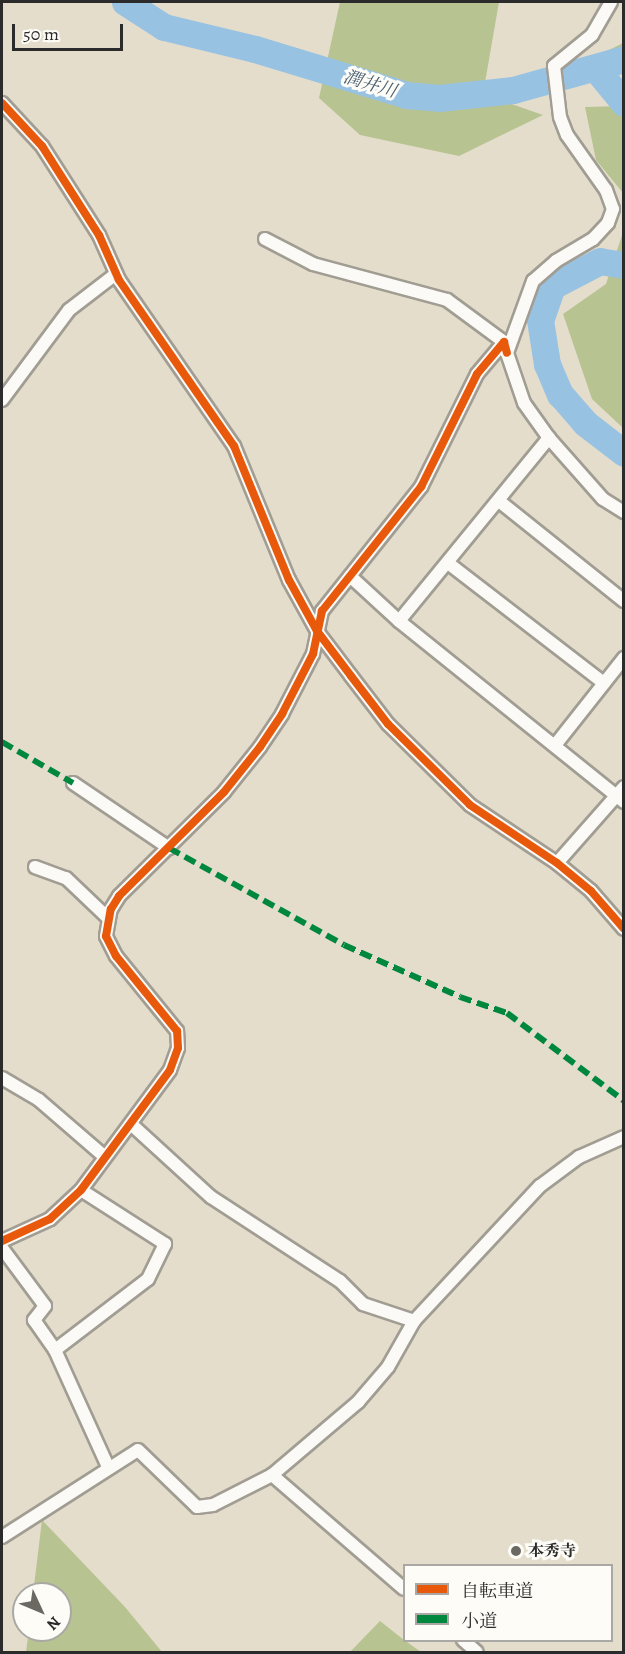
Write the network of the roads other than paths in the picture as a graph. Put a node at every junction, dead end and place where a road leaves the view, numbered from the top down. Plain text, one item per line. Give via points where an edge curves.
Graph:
1 (611, 2) edge
2 (2, 103) edge
3 (265, 239) dead end
4 (116, 274) junction
5 (506, 347) junction
6 (2, 400) edge
7 (549, 438) junction
8 (500, 501) junction
9 (624, 512) edge
10 (448, 563) junction
11 (350, 576) junction
12 (624, 601) edge
13 (399, 621) junction
14 (317, 631) junction
15 (624, 658) edge
16 (604, 683) junction
17 (556, 744) junction
18 (73, 783) dead end
19 (621, 795) edge
20 (169, 848) junction
21 (557, 863) junction
22 (35, 867) dead end
23 (108, 918) junction
24 (624, 928) edge
25 (2, 1078) edge
26 (131, 1124) junction
27 (624, 1137) edge
28 (105, 1157) junction
29 (81, 1190) junction
30 (2, 1241) edge
31 (2, 1248) edge
32 (414, 1321) junction
33 (55, 1350) junction
34 (108, 1467) junction
35 (272, 1475) junction
36 (2, 1537) edge
37 (403, 1587) edge
38 (464, 1642) edge
39 (477, 1653) edge

1 - 5 street via 592,34 554,66 560,117 567,135 606,190 613,208 608,223 593,238 533,281
2 - 4 street via 42,146 99,235
3 - 5 street via 313,264 447,300
4 - 6 street via 69,310
4 - 14 street via 234,446 289,580
5 - 7 street via 524,403
5 - 11 street via 477,375 421,487
7 - 8 street
7 - 9 street via 603,499
8 - 10 street
8 - 12 street
10 - 13 street
10 - 16 street
11 - 13 street
11 - 14 street via 322,611
13 - 17 street
14 - 20 street via 313,654 261,747
14 - 21 street via 388,724 470,805
15 - 16 street
16 - 17 street
17 - 19 street
18 - 20 street
19 - 21 street
20 - 23 street via 119,896
21 - 24 street via 591,891
22 - 23 street via 66,878
23 - 26 street via 106,936 117,956 177,1031 178,1048 170,1070
25 - 28 street via 39,1100
26 - 28 street
26 - 32 street via 211,1197 340,1281 363,1304
27 - 32 street via 579,1156 540,1186
28 - 29 street
29 - 30 street via 50,1219
29 - 33 street via 165,1244 148,1279
31 - 33 street via 45,1306 34,1320
32 - 35 street via 388,1367 358,1402
33 - 34 street
34 - 35 street via 138,1450 197,1507 213,1505
34 - 36 street
35 - 37 street
38 - 39 street

